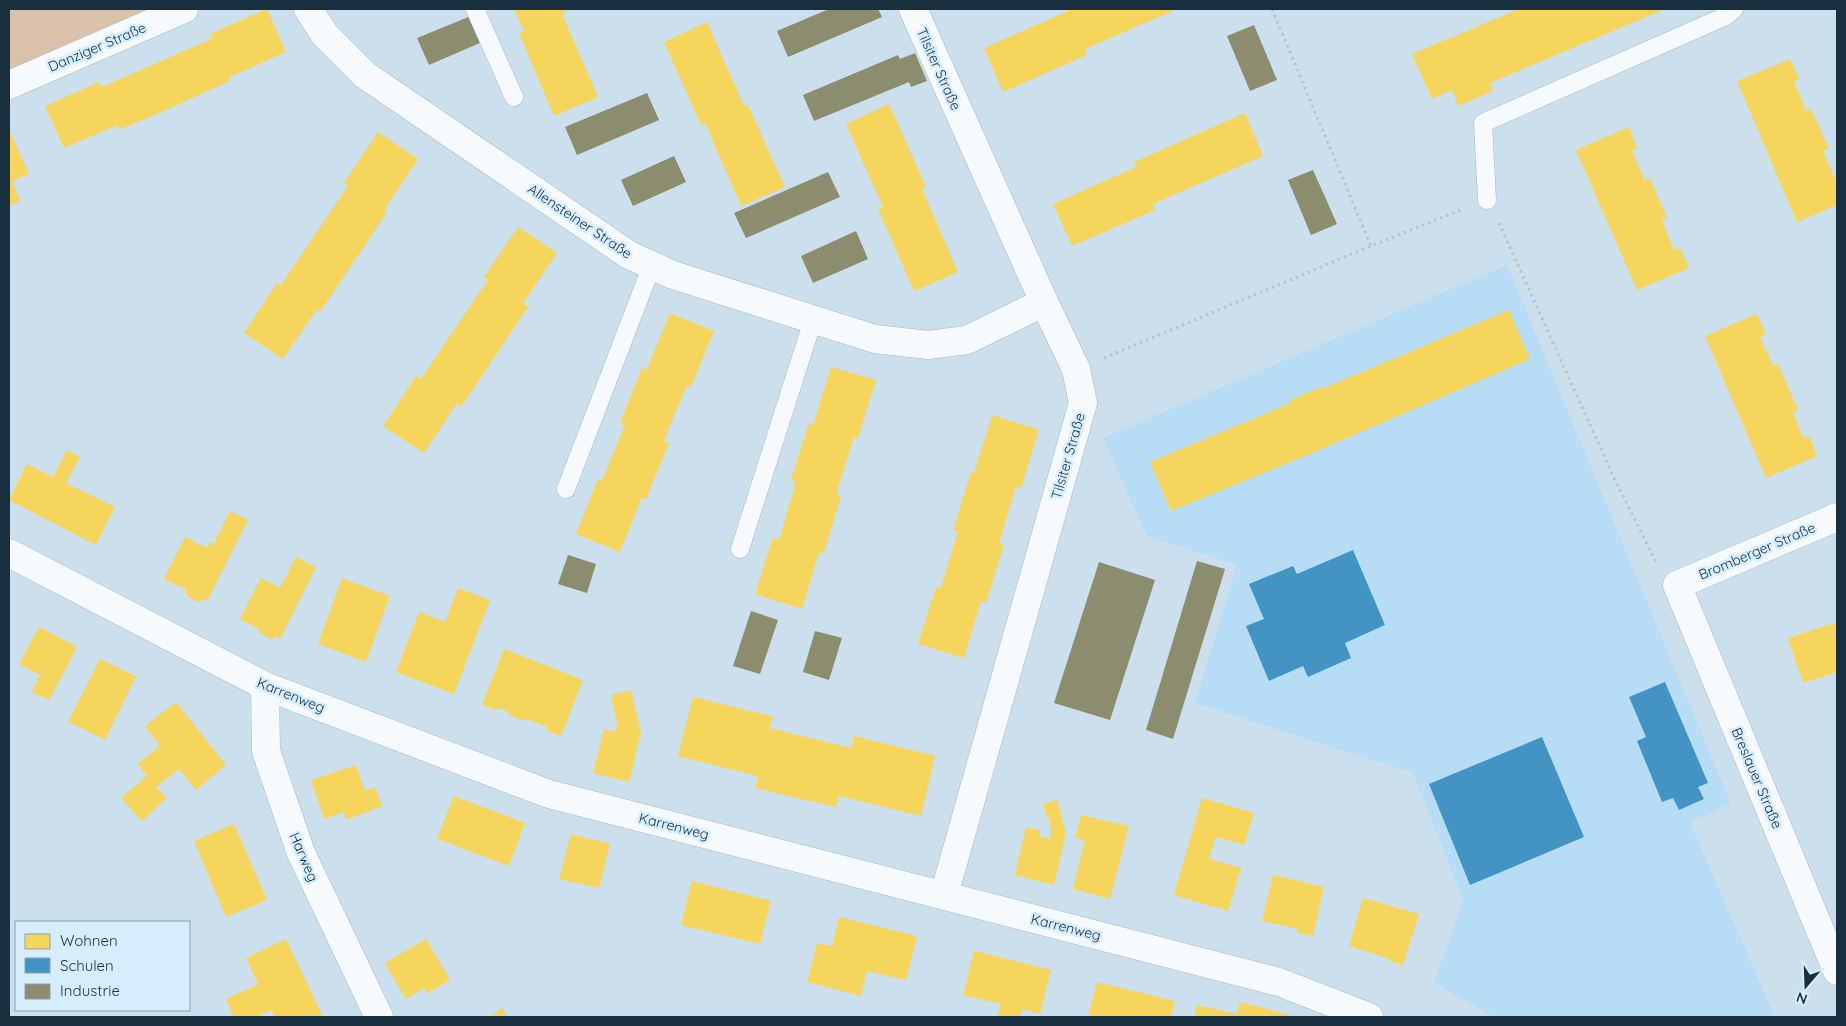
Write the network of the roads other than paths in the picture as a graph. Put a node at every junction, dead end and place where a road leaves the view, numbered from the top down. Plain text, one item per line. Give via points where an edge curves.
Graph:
1 (184, 9) edge
2 (308, 9) edge
3 (475, 9) edge
4 (913, 9) edge
5 (1734, 9) edge
6 (9, 85) edge
7 (514, 97) dead end
8 (1487, 200) road end
9 (652, 265) junction
10 (1044, 302) junction
11 (813, 320) junction
12 (566, 489) dead end
13 (1837, 517) edge
14 (740, 549) dead end
15 (9, 553) edge
16 (1677, 585) joint
17 (265, 686) junction
18 (944, 895) junction
19 (1837, 971) edge
20 (379, 1017) edge
21 (1369, 1017) edge

1 - 6 street, Danziger Straße
2 - 9 street, Allensteiner Straße via 325,34 365,75 629,255
3 - 7 lane
4 - 10 street, Tilsiter Straße
5 - 8 lane via 1726,16 1483,124
9 - 11 street, Allensteiner Straße via 673,275
9 - 12 lane
10 - 11 street, Allensteiner Straße via 967,340 928,345 875,339
10 - 18 street, Tilsiter Straße via 1076,369 1083,403
11 - 14 lane
13 - 16 street, Bromberger Straße
15 - 17 street, Karrenweg
16 - 19 street, Breslauer Straße
17 - 18 street, Karrenweg via 549,794
17 - 20 street, Harweg via 266,751 301,853
18 - 21 street, Karrenweg via 1279,982

